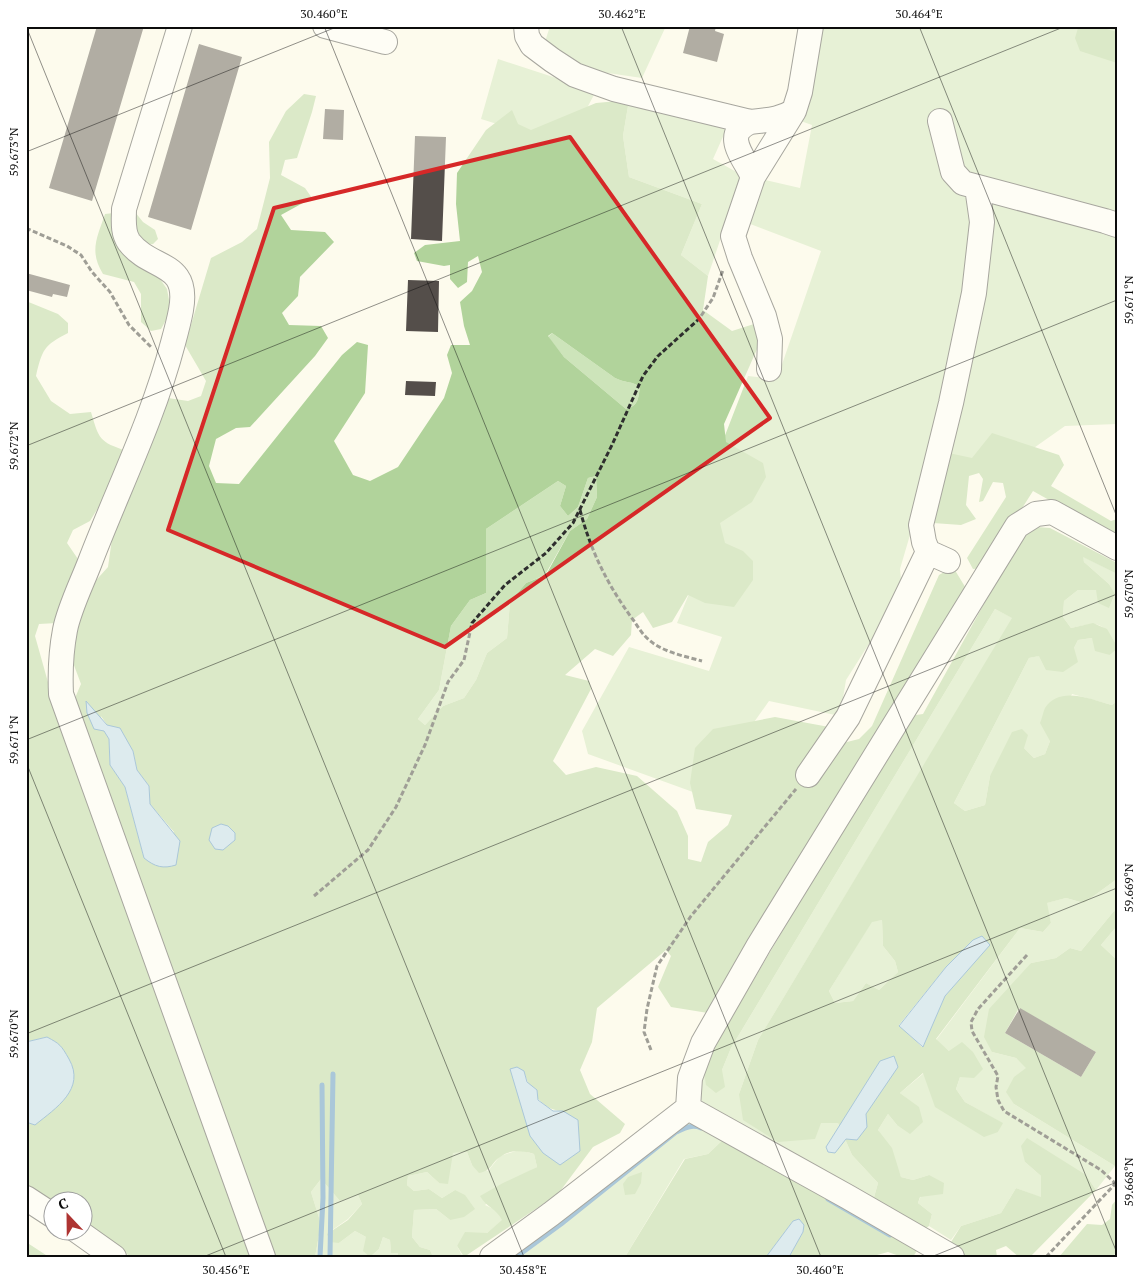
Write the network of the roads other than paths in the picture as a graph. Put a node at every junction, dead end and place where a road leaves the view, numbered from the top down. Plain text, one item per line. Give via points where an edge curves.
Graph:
1 (180, 26) edge
2 (326, 26) edge
3 (526, 26) edge
4 (811, 26) edge
5 (385, 42) dead end
6 (794, 111) junction
7 (940, 121) dead end
8 (750, 122) junction
9 (752, 177) junction
10 (977, 187) junction
11 (1117, 225) edge
12 (769, 369) dead end
13 (1117, 548) edge
14 (808, 775) road end
15 (688, 1108) junction
16 (26, 1198) edge
17 (42, 1208) edge
18 (90, 1240) edge
19 (114, 1257) edge
20 (262, 1257) edge
21 (492, 1257) edge
22 (952, 1257) edge

1 - 20 lane via 124,209 124,228 128,241 177,277 183,290 181,310 168,363 146,428 104,525 65,628 60,658 60,694
2 - 5 lane
3 - 8 lane via 532,45 576,75 614,89
4 - 6 lane
6 - 8 lane via 772,120
6 - 9 lane
7 - 10 lane via 953,172 963,183
8 - 9 lane via 739,129 735,142
9 - 12 lane via 733,236 764,316 770,339
10 - 11 lane
10 - 14 lane via 982,222 974,293 921,525 924,542 938,556 848,716
13 - 15 lane via 1052,512 1036,514 1017,526 759,945 703,1043 690,1078
15 - 21 lane
15 - 22 lane
16 - 17 lane
18 - 19 lane

